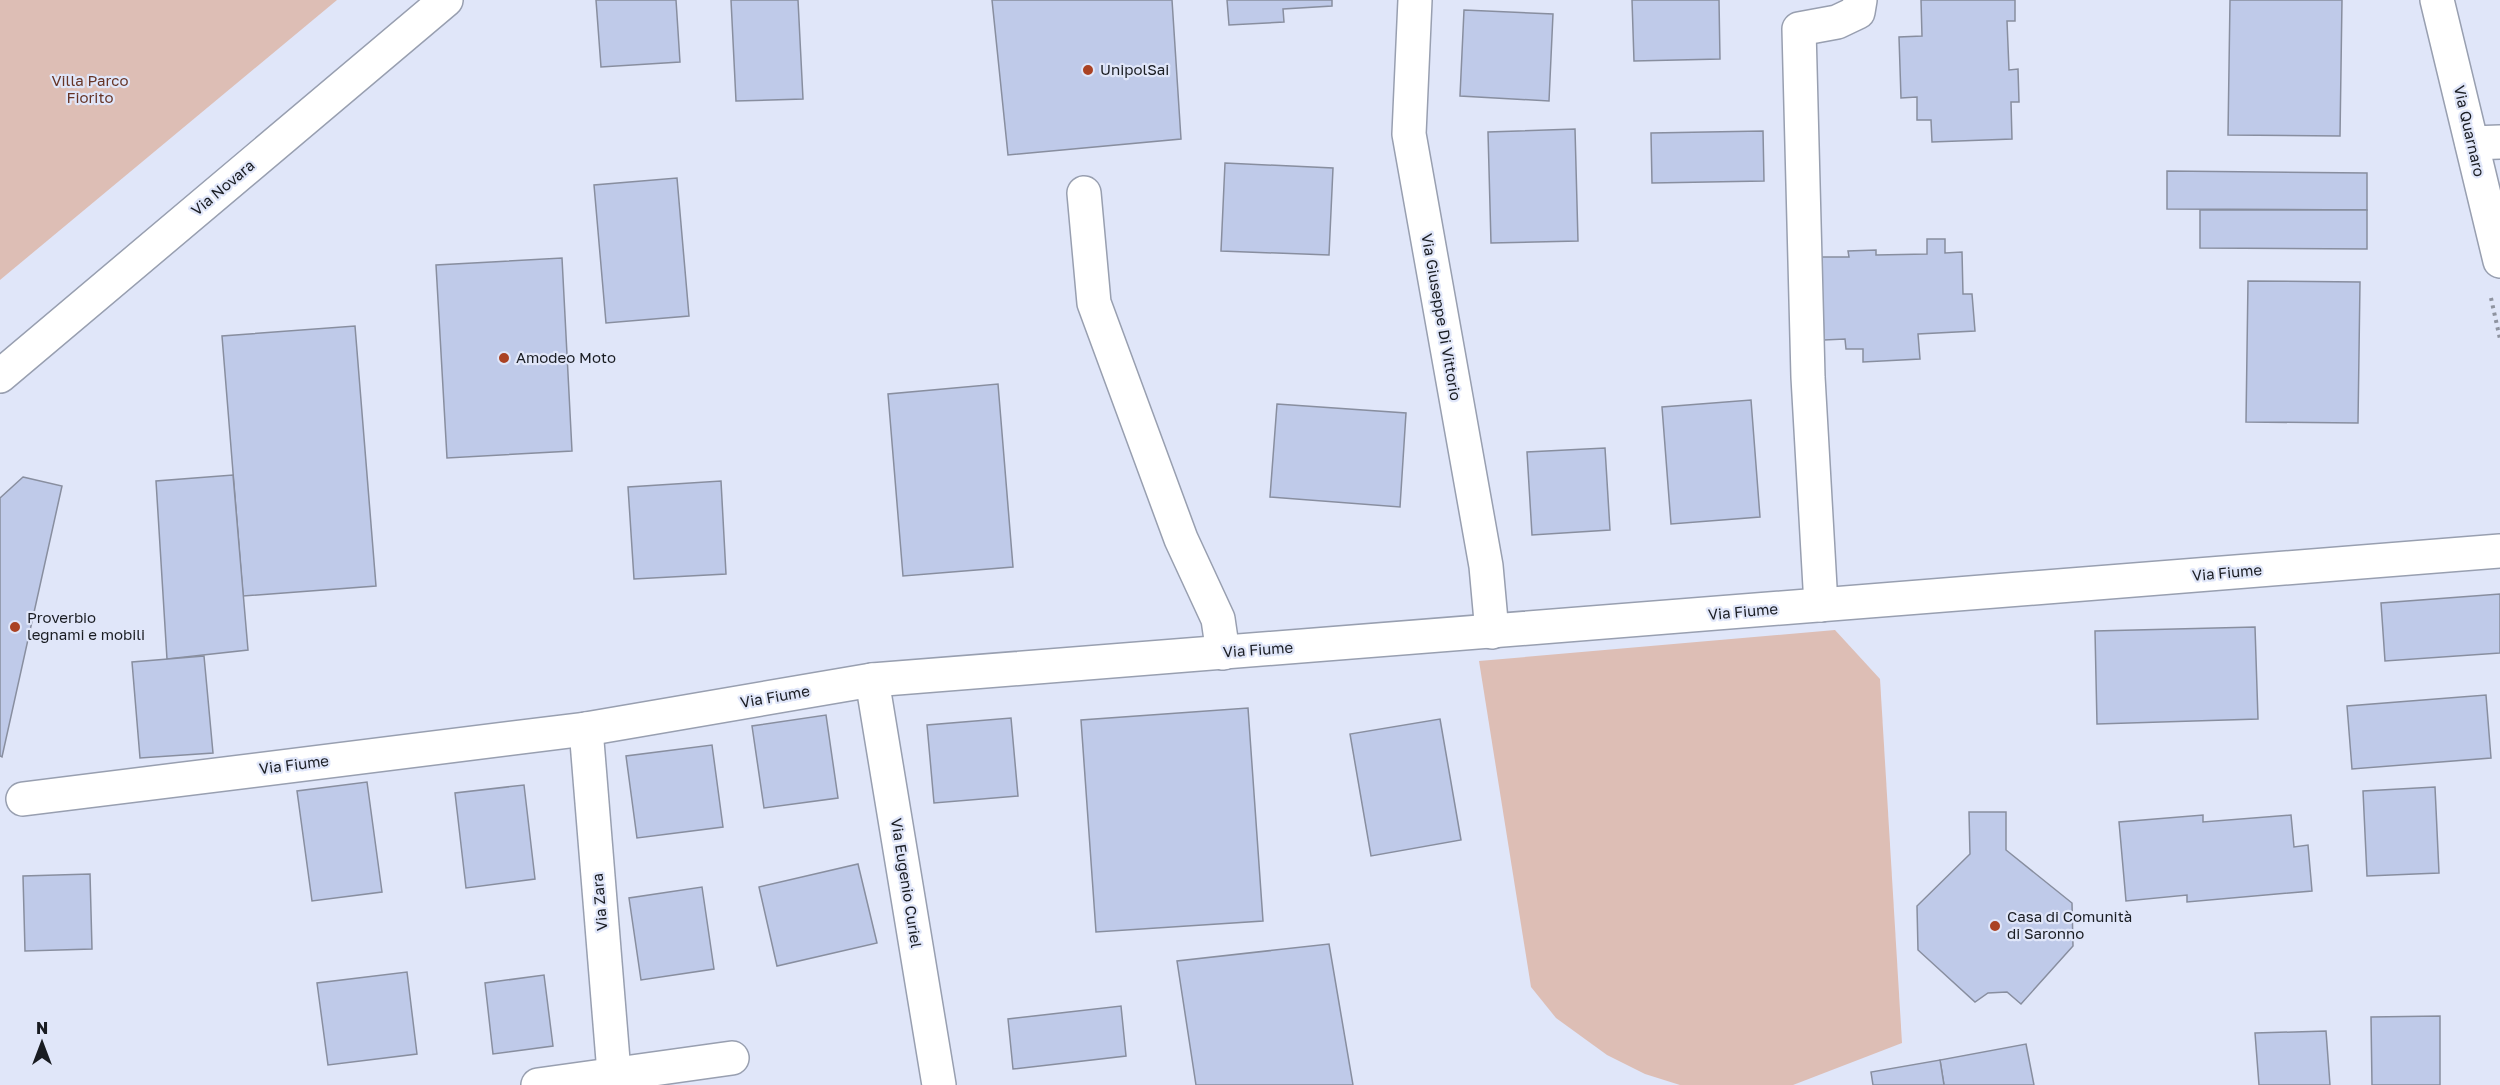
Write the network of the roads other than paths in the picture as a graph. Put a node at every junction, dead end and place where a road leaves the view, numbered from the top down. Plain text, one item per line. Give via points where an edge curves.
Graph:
1 (446, 0) edge
2 (1415, 0) edge
3 (1860, 0) edge
4 (2438, 0) edge
5 (2486, 142) edge
6 (1084, 193) dead end
7 (2500, 261) edge
8 (0, 376) edge
9 (2500, 552) edge
10 (1821, 605) junction
11 (1492, 632) junction
12 (1223, 653) junction
13 (872, 680) junction
14 (586, 729) junction
15 (23, 799) dead end
16 (732, 1058) dead end
17 (615, 1080) edge
18 (538, 1085) edge
19 (939, 1085) edge

1 - 8 street, Via Novara
2 - 11 street, Via Giuseppe Di Vittorio via 1409,134 1486,566
3 - 10 street via 1858,12 1837,22 1800,29 1808,377
4 - 5 street, Via Quarnaro
5 - 7 street, Via Quarnaro
6 - 12 street via 1094,303 1181,539 1218,618
9 - 10 street, Via Fiume
10 - 11 street, Via Fiume
11 - 12 street, Via Fiume
12 - 13 street, Via Fiume
13 - 14 street, Via Fiume
13 - 19 street, Via Eugenio Curiel
14 - 15 street, Via Fiume
14 - 17 street, Via Zara
16 - 17 street
17 - 18 street

